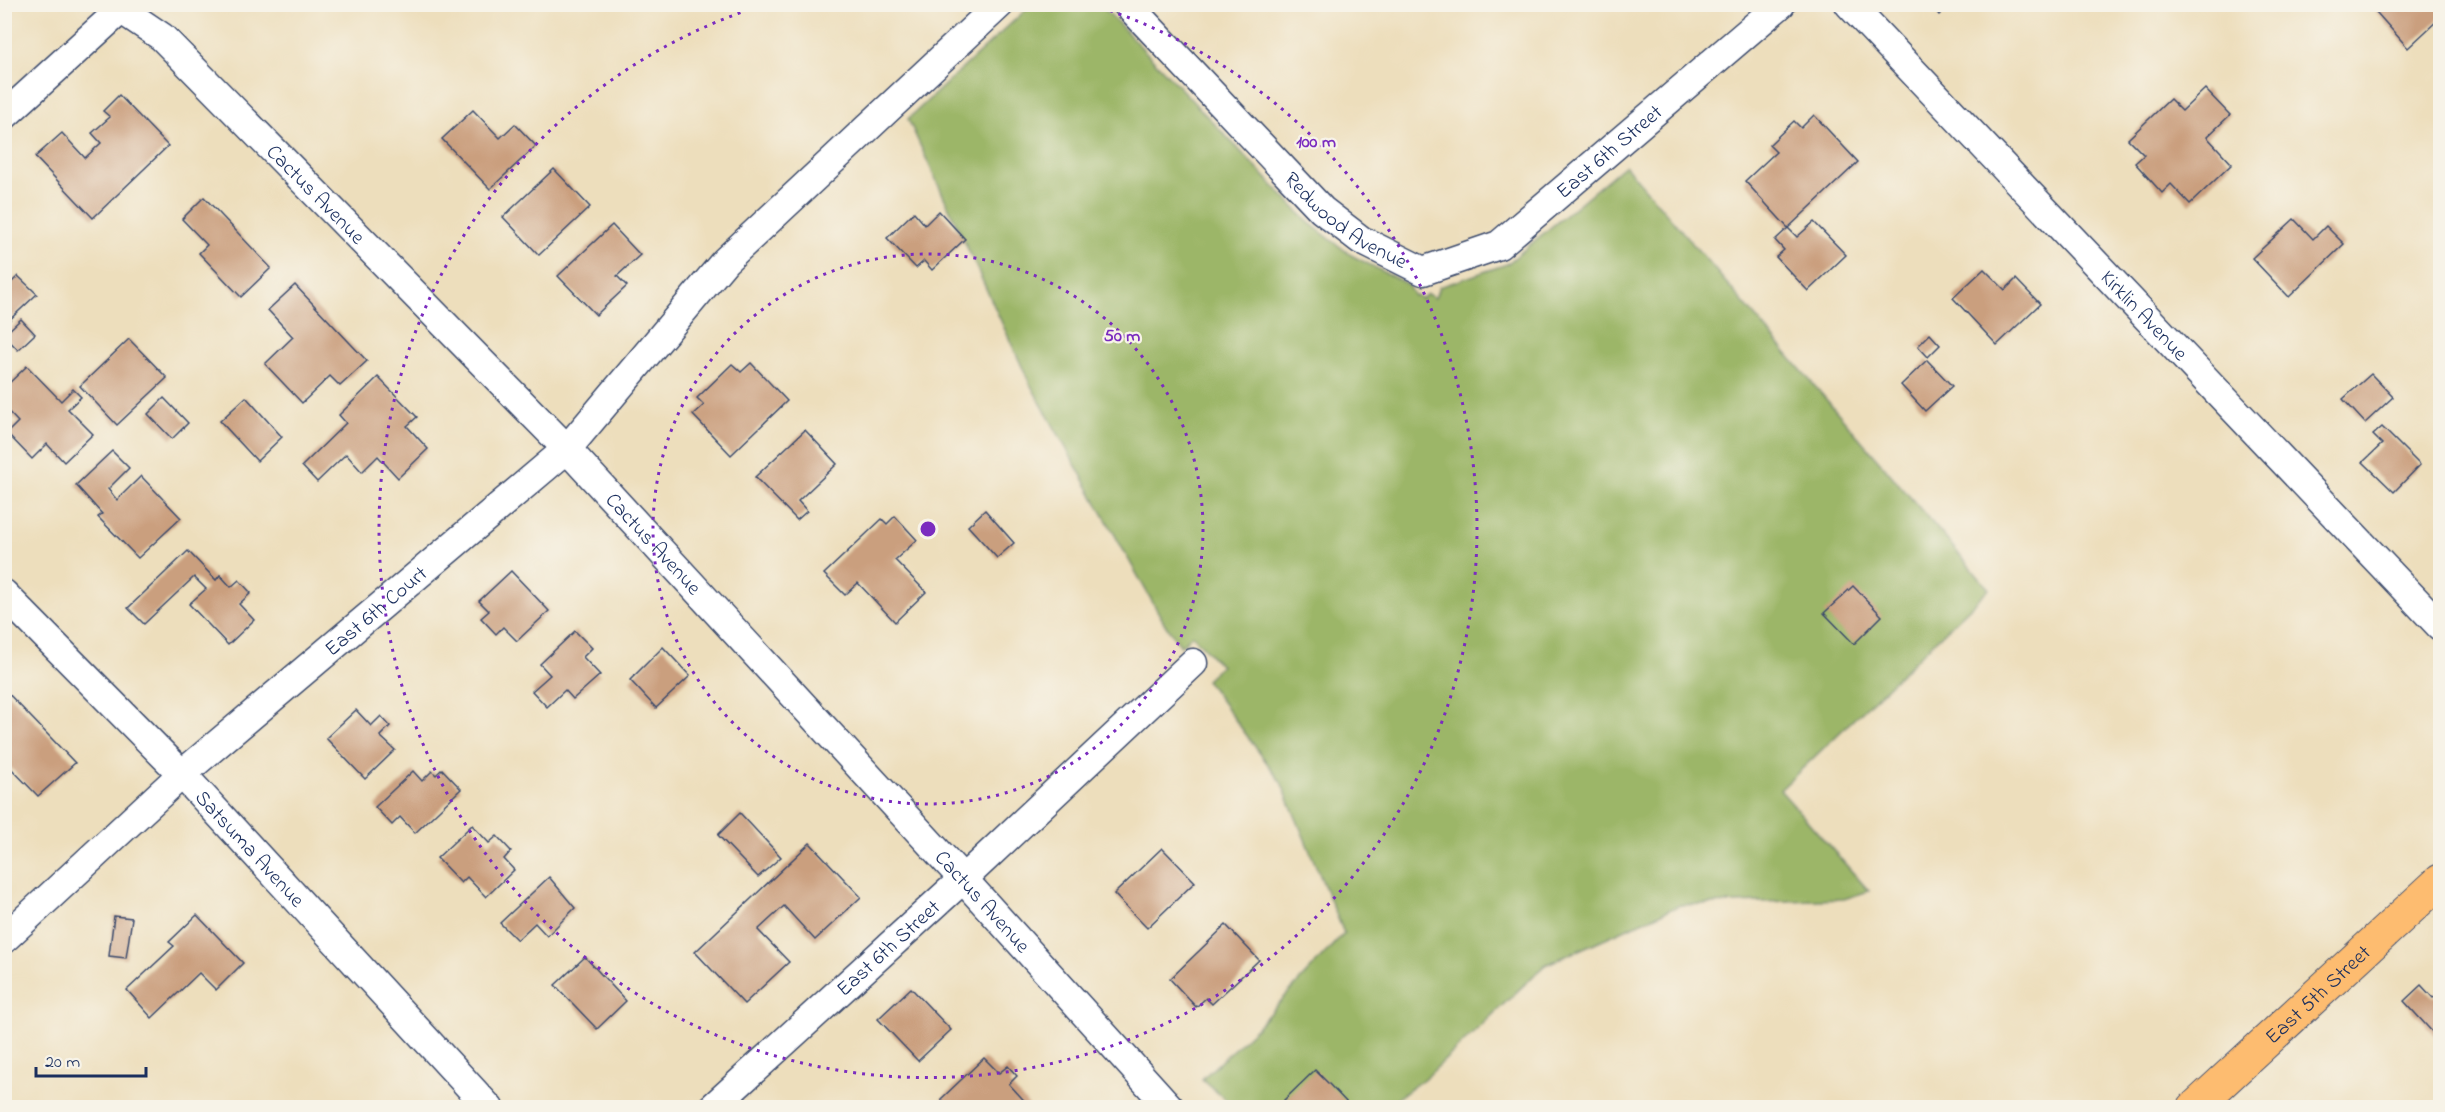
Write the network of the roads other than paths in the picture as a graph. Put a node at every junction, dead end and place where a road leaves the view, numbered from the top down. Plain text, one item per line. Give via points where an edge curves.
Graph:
1 (1000, 4) edge
2 (1127, 4) edge
3 (1780, 4) edge
4 (1849, 4) edge
5 (120, 6) edge
6 (4, 116) edge
7 (1423, 271) joint
8 (567, 449) junction
9 (4, 594) edge
10 (2440, 626) edge
11 (1193, 663) dead end
12 (182, 774) junction
13 (963, 879) junction
14 (2440, 881) edge
15 (4, 939) edge
16 (489, 1107) edge
17 (712, 1107) edge
18 (1170, 1107) edge
19 (2194, 1107) edge

1 - 8 street, East 6th Court via 725,261
2 - 7 street, Redwood Avenue via 1322,210 1361,240
3 - 7 street, East 6th Street via 1499,245
4 - 10 street, Kirklin Avenue
5 - 6 street
5 - 8 street, Cactus Avenue via 162,37
8 - 12 street, East 6th Court
8 - 13 street, Cactus Avenue
9 - 12 street, Satsuma Avenue
11 - 13 street, East 6th Street
12 - 15 street, East 6th Court
12 - 16 street, Satsuma Avenue
13 - 17 street, East 6th Street
13 - 18 street, Cactus Avenue
14 - 19 main road, East 5th Street

